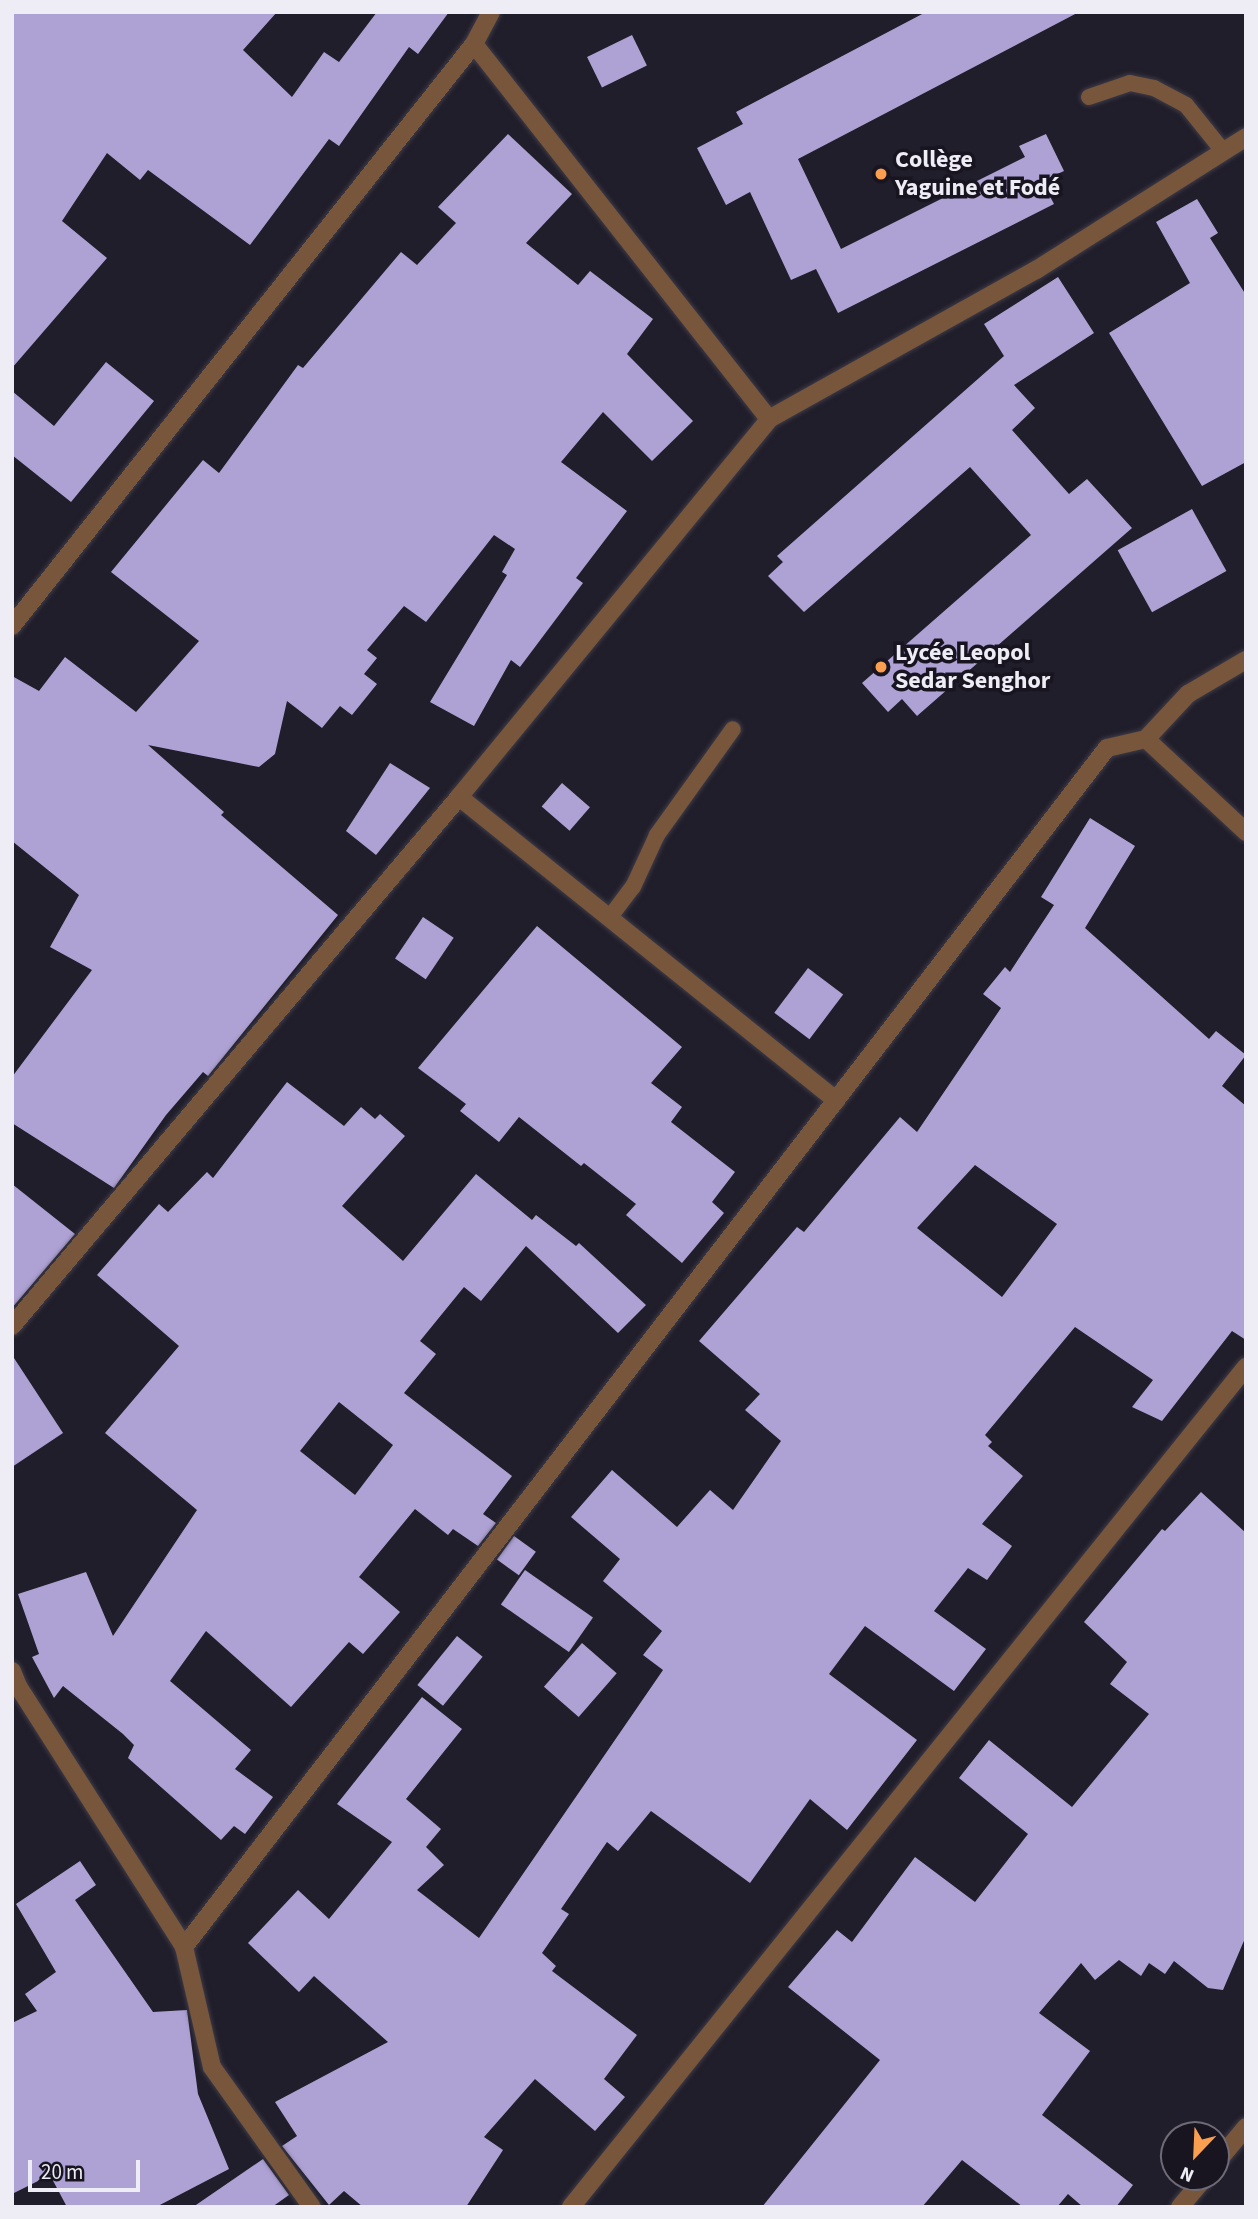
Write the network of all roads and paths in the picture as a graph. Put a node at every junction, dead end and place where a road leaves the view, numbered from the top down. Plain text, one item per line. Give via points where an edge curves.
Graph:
1 (491, 12) edge
2 (474, 44) junction
3 (1089, 97) dead end
4 (1246, 137) edge
5 (1223, 151) junction
6 (769, 419) junction
7 (12, 626) edge
8 (1246, 660) edge
9 (733, 729) dead end
10 (1146, 739) junction
11 (459, 797) junction
12 (1246, 832) edge
13 (610, 917) junction
14 (836, 1100) junction
15 (12, 1326) edge
16 (1246, 1367) edge
17 (12, 1671) edge
18 (184, 1947) junction
19 (1246, 2127) edge
20 (1230, 2146) edge
21 (1194, 2191) edge
22 (312, 2207) edge
23 (571, 2207) edge
24 (1181, 2207) edge

1 - 2 street
2 - 6 street
2 - 7 street
3 - 5 lane via 1130,83 1154,88 1186,105
4 - 5 street
5 - 6 street via 1036,270
6 - 11 street
8 - 10 street via 1188,694
9 - 13 lane via 657,835 633,887
10 - 12 street
10 - 14 street via 1107,748
11 - 13 street
11 - 15 street
13 - 14 street
14 - 18 street
16 - 23 street
17 - 18 street
18 - 22 street via 212,2067
19 - 20 street
21 - 24 street

